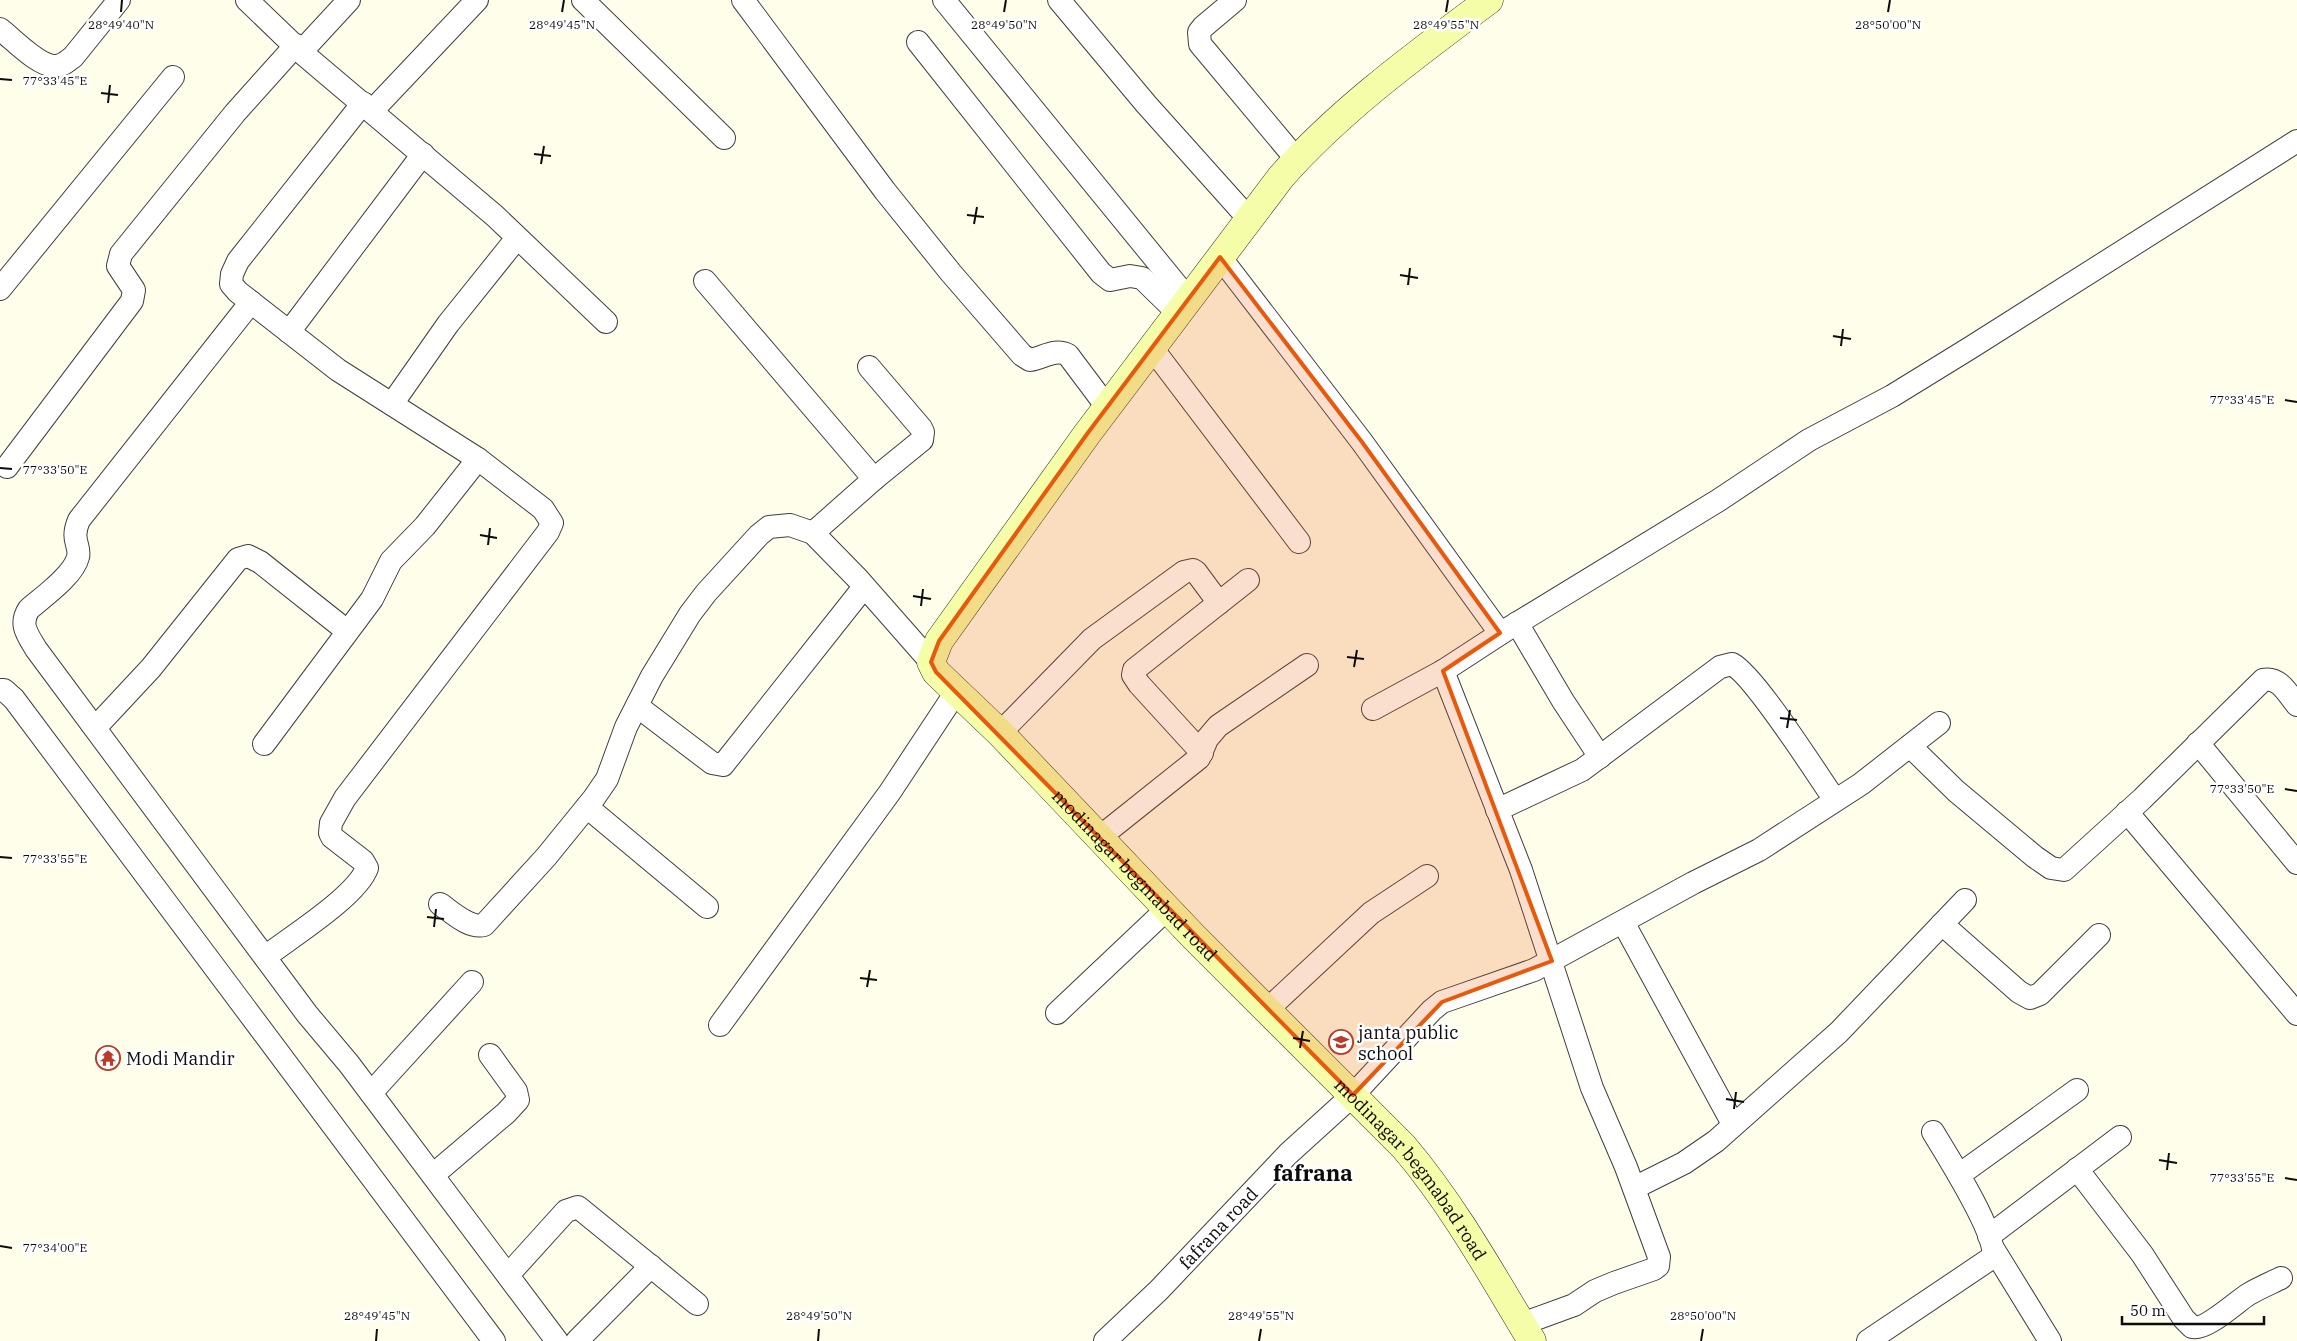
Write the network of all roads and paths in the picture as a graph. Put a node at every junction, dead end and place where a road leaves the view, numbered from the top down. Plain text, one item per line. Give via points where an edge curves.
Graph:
1 (119, 0) edge
2 (247, 0) edge
3 (349, 0) edge
4 (477, 0) edge
5 (583, 0) edge
6 (743, 0) edge
7 (944, 0) edge
8 (1059, 0) edge
9 (1235, 0) edge
10 (1489, 0) edge
11 (0, 29) edge
12 (918, 42) dead end
13 (298, 49) junction
14 (173, 77) dead end
15 (368, 107) junction
16 (724, 138) dead end
17 (2297, 141) edge
18 (423, 154) junction
19 (1297, 160) junction
20 (1249, 219) junction
21 (517, 238) junction
22 (1220, 257) junction
23 (705, 281) dead end
24 (0, 289) edge
25 (251, 302) junction
26 (1183, 306) junction
27 (606, 322) dead end
28 (289, 332) junction
29 (1152, 348) junction
30 (869, 367) dead end
31 (1114, 399) junction
32 (392, 404) junction
33 (478, 459) junction
34 (7, 467) dead end
35 (874, 479) junction
36 (813, 533) junction
37 (1299, 542) dead end
38 (1248, 580) dead end
39 (864, 587) junction
40 (1220, 603) junction
41 (1508, 628) junction
42 (348, 631) junction
43 (931, 662) junction
44 (1307, 665) dead end
45 (1443, 671) junction
46 (0, 690) edge
47 (956, 692) junction
48 (2297, 705) edge
49 (636, 706) junction
50 (1373, 709) dead end
51 (1939, 723) dead end
52 (96, 728) junction
53 (1000, 733) junction
54 (2198, 743) junction
55 (264, 744) dead end
56 (1910, 746) junction
57 (1202, 753) junction
58 (1600, 757) junction
59 (1835, 800) junction
60 (587, 807) junction
61 (1497, 810) junction
62 (2127, 812) junction
63 (1100, 837) junction
64 (2297, 864) edge
65 (1427, 876) dead end
66 (1965, 900) dead end
67 (440, 904) dead end
68 (707, 907) dead end
69 (1167, 909) junction
70 (1624, 922) junction
71 (1942, 924) junction
72 (2099, 935) dead end
73 (265, 957) junction
74 (1552, 961) junction
75 (472, 982) dead end
76 (1268, 1010) junction
77 (1057, 1013) dead end
78 (2297, 1014) edge
79 (720, 1026) dead end
80 (490, 1054) dead end
81 (2077, 1090) dead end
82 (371, 1093) junction
83 (1353, 1095) junction
84 (1733, 1124) junction
85 (1933, 1132) dead end
86 (2120, 1137) dead end
87 (2077, 1169) junction
88 (433, 1175) junction
89 (1959, 1175) junction
90 (1634, 1188) junction
91 (1992, 1243) junction
92 (651, 1266) junction
93 (508, 1275) junction
94 (2281, 1278) dead end
95 (697, 1304) dead end
96 (1527, 1333) edge
97 (2049, 1340) edge
98 (494, 1341) edge
99 (557, 1341) edge
100 (577, 1341) edge
101 (1105, 1341) edge
102 (1868, 1341) edge

1 - 11 street via 72,57 55,66 43,63
2 - 13 street
3 - 13 street
4 - 15 street
5 - 16 street
6 - 31 street via 885,191 1022,355 1030,360 1055,352 1068,355
7 - 26 street
8 - 20 street
9 - 19 street via 1199,32 1200,44
10 - 19 street via 1428,46
12 - 26 street via 1101,273 1110,280 1130,276 1142,278
13 - 15 street
13 - 34 street via 235,113 126,247 118,266 134,290 132,301
14 - 24 street
15 - 18 street
15 - 25 street via 238,261 231,284
17 - 41 street via 1970,348 1892,396 1809,440 1719,500
18 - 21 street
18 - 28 street
19 - 20 street
20 - 22 street
21 - 27 street
21 - 32 street via 448,324
22 - 26 street
22 - 41 street
23 - 35 street
25 - 28 street
25 - 52 street via 79,520 74,532 79,556 74,566 24,617 24,628 36,649
26 - 29 street
28 - 32 street via 338,370
29 - 31 street
29 - 37 street
30 - 35 street via 921,428 924,436 918,445
31 - 43 street via 939,641
32 - 33 street
33 - 42 street via 425,526 391,561 372,599
33 - 73 street via 543,509 552,523 345,798 331,823 332,836 363,861 367,868 364,878 348,894
35 - 36 street
36 - 39 street
36 - 49 street via 781,525 770,527 758,535 690,614
38 - 40 street
39 - 43 street
39 - 49 street via 723,765 712,762
40 - 53 street via 1196,572 1184,572 1092,639
40 - 57 street via 1137,666 1133,675
41 - 45 street
41 - 58 street
42 - 52 street via 260,562 248,556 238,559 151,668
42 - 55 street
43 - 47 street, modinagar begmabad road via 936,672
44 - 57 street via 1218,726 1207,739
45 - 50 street
45 - 61 street
46 - 98 street via 14,699
47 - 53 street, modinagar begmabad road
47 - 79 street via 890,792
48 - 54 street via 2278,682 2263,680
49 - 60 street via 607,779
51 - 56 street, fafrana road
52 - 73 street
53 - 63 street, modinagar begmabad road
54 - 62 street
54 - 64 street
56 - 59 street, fafrana road
56 - 62 street via 1978,810 2056,870 2064,870 2072,864
57 - 63 street
58 - 59 street via 1720,667 1732,664 1764,699
58 - 61 street via 1582,770
59 - 70 street, fafrana road via 1759,850
60 - 67 street via 484,925 469,923
60 - 68 street
61 - 74 street
62 - 78 street
63 - 69 street, modinagar begmabad road
65 - 76 street via 1372,913
66 - 71 street
69 - 76 street, modinagar begmabad road
69 - 77 street
70 - 74 street, fafrana road
70 - 84 street
71 - 72 street via 2030,998 2040,994
71 - 84 street via 1839,1032
73 - 82 street
74 - 83 street, fafrana road via 1442,1002
74 - 90 street via 1592,1088
75 - 82 street
76 - 83 street, modinagar begmabad road
80 - 88 street via 516,1091 518,1100
81 - 89 street
82 - 88 street
83 - 96 street, modinagar begmabad road via 1423,1169
83 - 101 street, fafrana road via 1288,1154 1159,1290
84 - 90 street via 1705,1150
85 - 89 street
86 - 87 street
87 - 91 street
87 - 94 street via 2142,1254 2192,1327 2211,1321 2252,1292
88 - 93 street
89 - 91 street
90 - 96 street via 1659,1257 1658,1266 1595,1291
91 - 97 street
91 - 102 street via 1989,1261
92 - 93 street via 582,1209 574,1206
92 - 95 street
92 - 100 street
93 - 99 street

